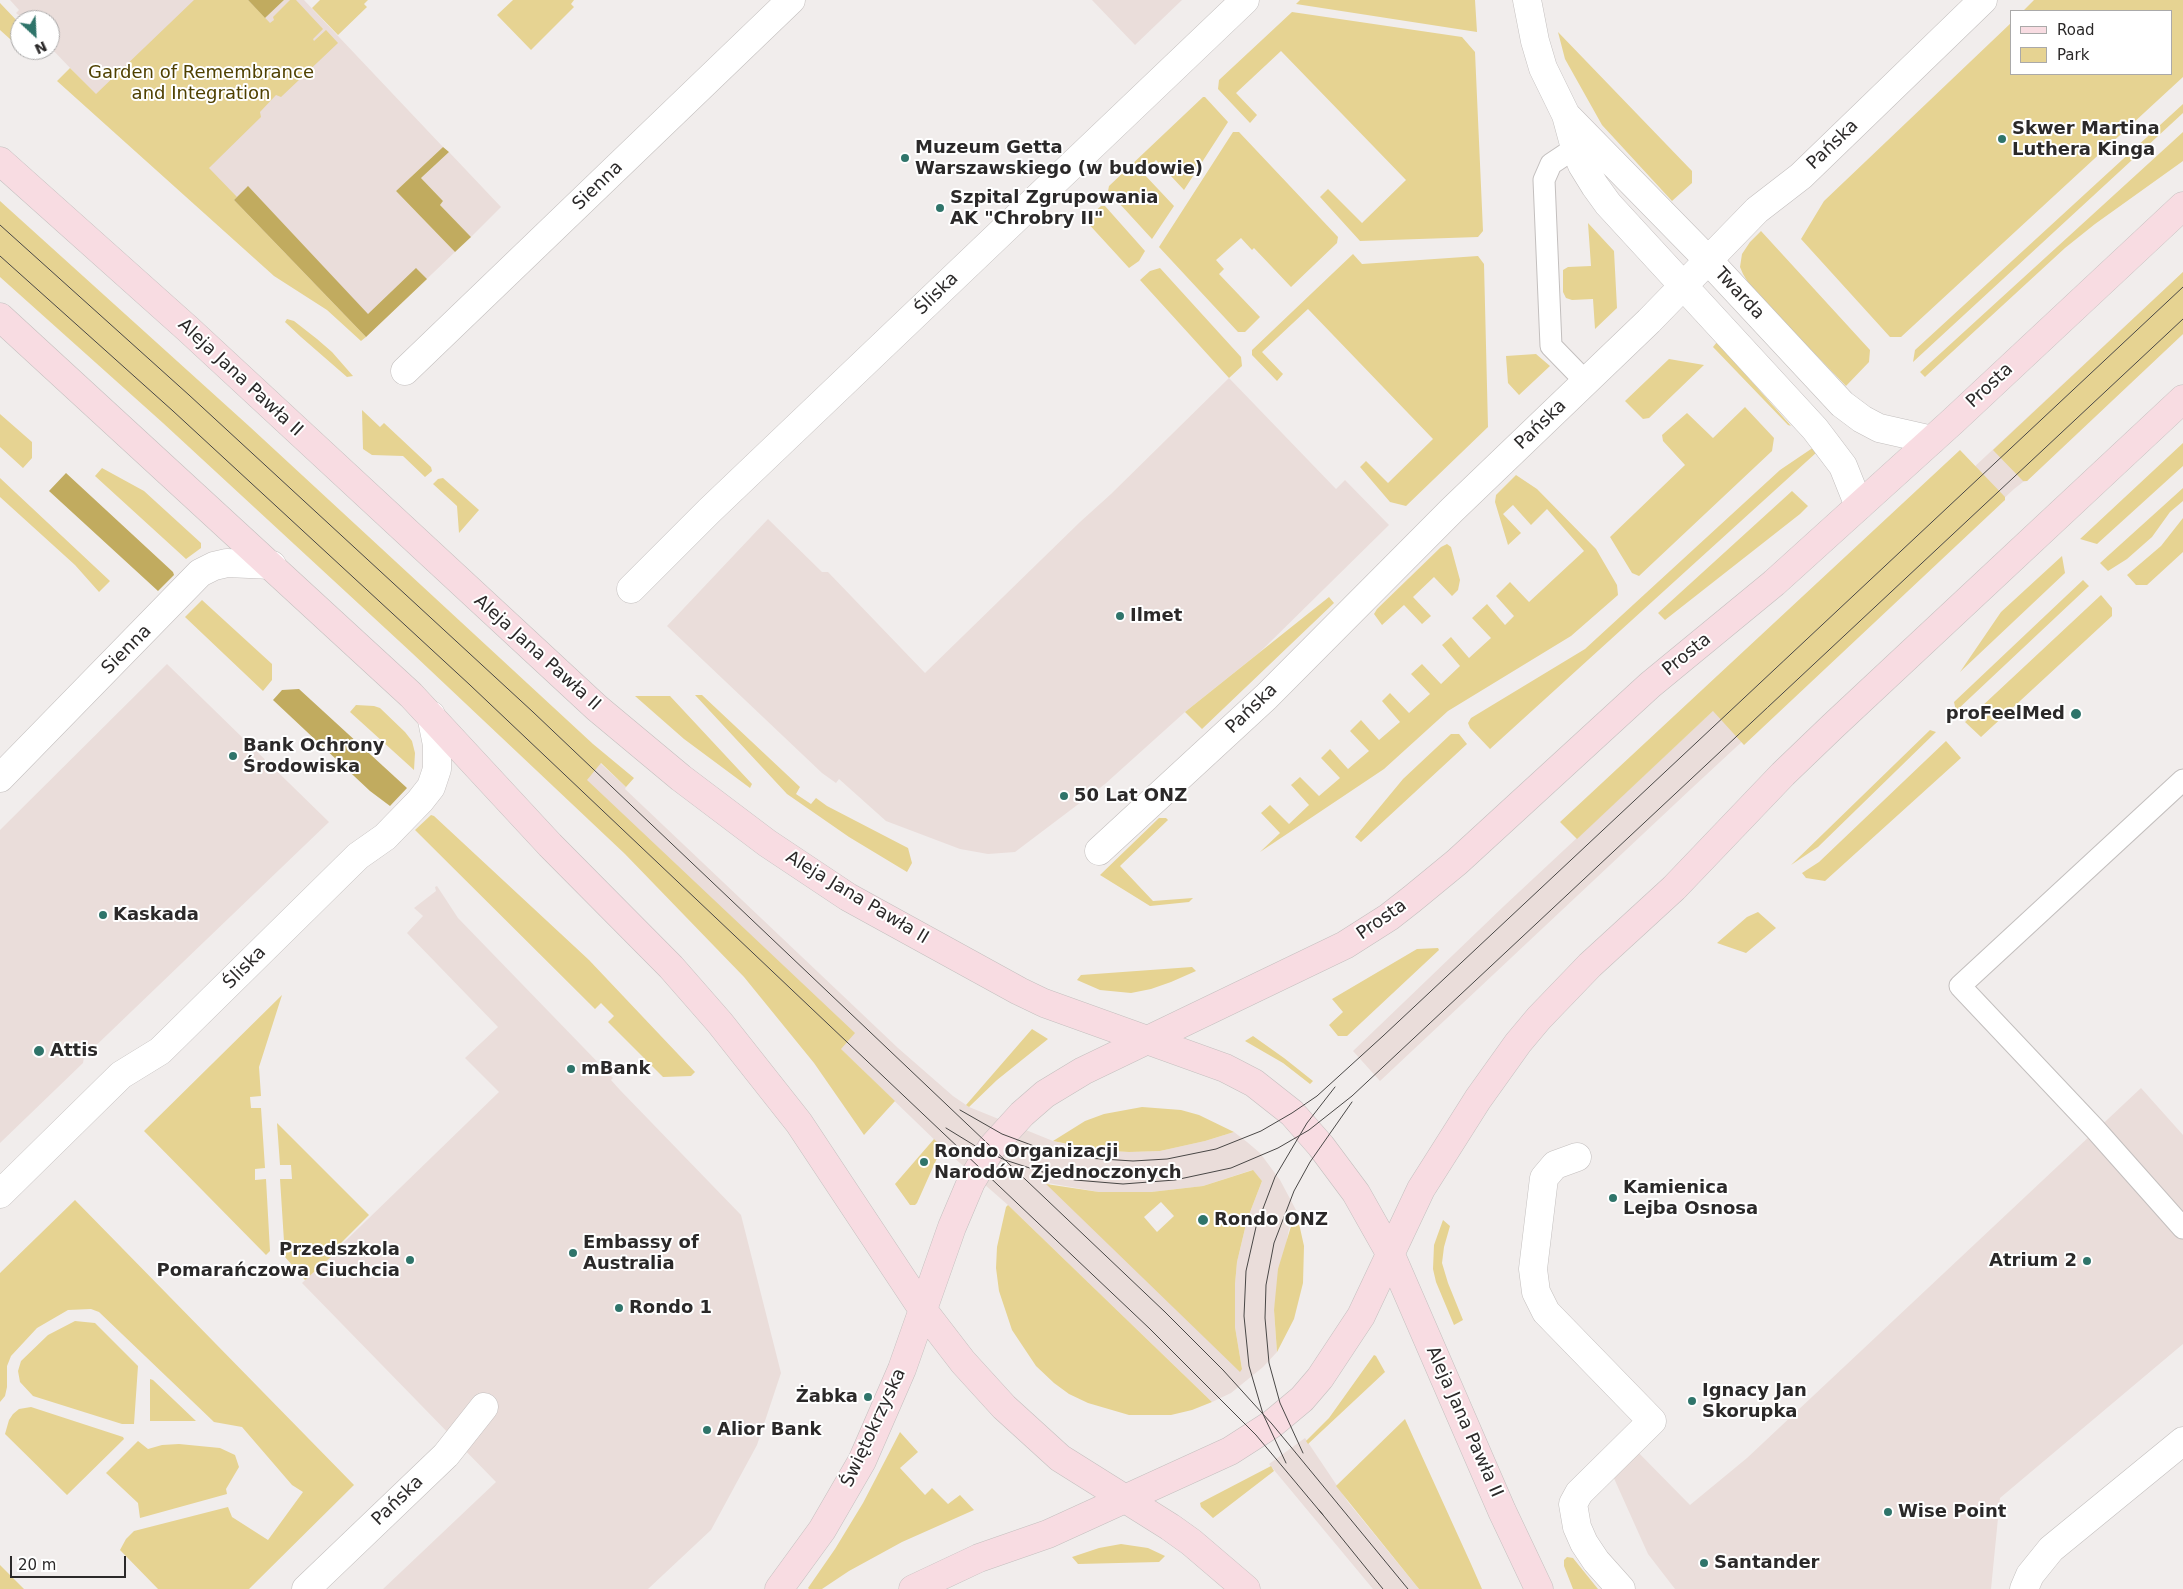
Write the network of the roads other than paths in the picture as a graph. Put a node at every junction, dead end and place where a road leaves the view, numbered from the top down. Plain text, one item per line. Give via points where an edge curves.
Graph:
1 (791, 0) edge
2 (1245, 0) edge
3 (1527, 0) edge
4 (1983, 0) edge
5 (1566, 115) junction
6 (1575, 148) junction
7 (0, 161) edge
8 (2183, 206) edge
9 (1708, 260) junction
10 (1684, 285) junction
11 (0, 317) edge
12 (405, 371) dead end
13 (1586, 382) junction
14 (2183, 399) edge
15 (1932, 440) junction
16 (1859, 506) junction
17 (272, 565) junction
18 (631, 589) dead end
19 (431, 715) junction
20 (0, 778) edge
21 (2183, 780) edge
22 (1099, 851) dead end
23 (1147, 1040) junction
24 (1577, 1158) dead end
25 (0, 1194) edge
26 (2183, 1228) edge
27 (1391, 1255) junction
28 (923, 1310) junction
29 (484, 1407) dead end
30 (2183, 1441) edge
31 (1126, 1498) junction
32 (306, 1589) edge
33 (779, 1589) edge
34 (913, 1589) edge
35 (1246, 1589) edge
36 (1539, 1589) edge
37 (1620, 1589) edge
38 (2024, 1589) edge

1 - 12 street, Sienna
2 - 18 street, Śliska
3 - 5 street, Twarda via 1543,68
4 - 9 street, Pańska via 1801,176 1762,206
5 - 6 street, Twarda
5 - 9 street, Twarda
6 - 10 street, Twarda via 1608,204
6 - 13 lane via 1551,164 1544,180 1551,346
7 - 23 main road, Aleja Jana Pawła II via 196,336 597,708 681,778 780,852 874,912 1044,1003
8 - 15 main road, Prosta
9 - 10 street, Pańska
9 - 15 street, Twarda via 1842,404 1879,428
10 - 13 street, Pańska
10 - 16 street, Twarda via 1830,448 1843,466
11 - 17 main road
13 - 22 street, Pańska via 1452,510 1266,697
14 - 27 main road via 1846,713 1674,888 1590,965 1539,1018 1478,1099 1421,1189
15 - 16 main road, Prosta
16 - 23 main road, Prosta via 1757,598 1650,685 1456,862 1389,917 1318,959
17 - 19 main road
17 - 20 street, Sienna via 227,562 200,574
19 - 25 street, Śliska via 437,745 437,769 431,787 420,801 385,837 358,856 160,1051 121,1075
19 - 28 main road via 550,845 666,961 720,1023 819,1150
21 - 26 lane via 1960,986
23 - 27 main road via 1224,1068 1254,1083 1280,1102 1313,1136 1341,1172
23 - 28 main road via 1062,1083 1033,1104 1002,1134 964,1199
24 - 37 street via 1555,1165 1544,1178 1533,1269 1536,1292 1546,1312 1652,1421 1579,1493 1574,1504 1576,1527 1584,1542
27 - 31 main road via 1361,1316 1320,1378 1302,1399 1243,1444
27 - 36 main road, Aleja Jana Pawła II
28 - 31 main road via 963,1362 1024,1426 1060,1458
28 - 33 main road, Świętokrzyska via 902,1369 862,1461 822,1530
29 - 32 street, Pańska via 446,1455
30 - 38 street via 2051,1549
31 - 34 main road via 1048,1534 947,1571
31 - 35 main road via 1191,1542

